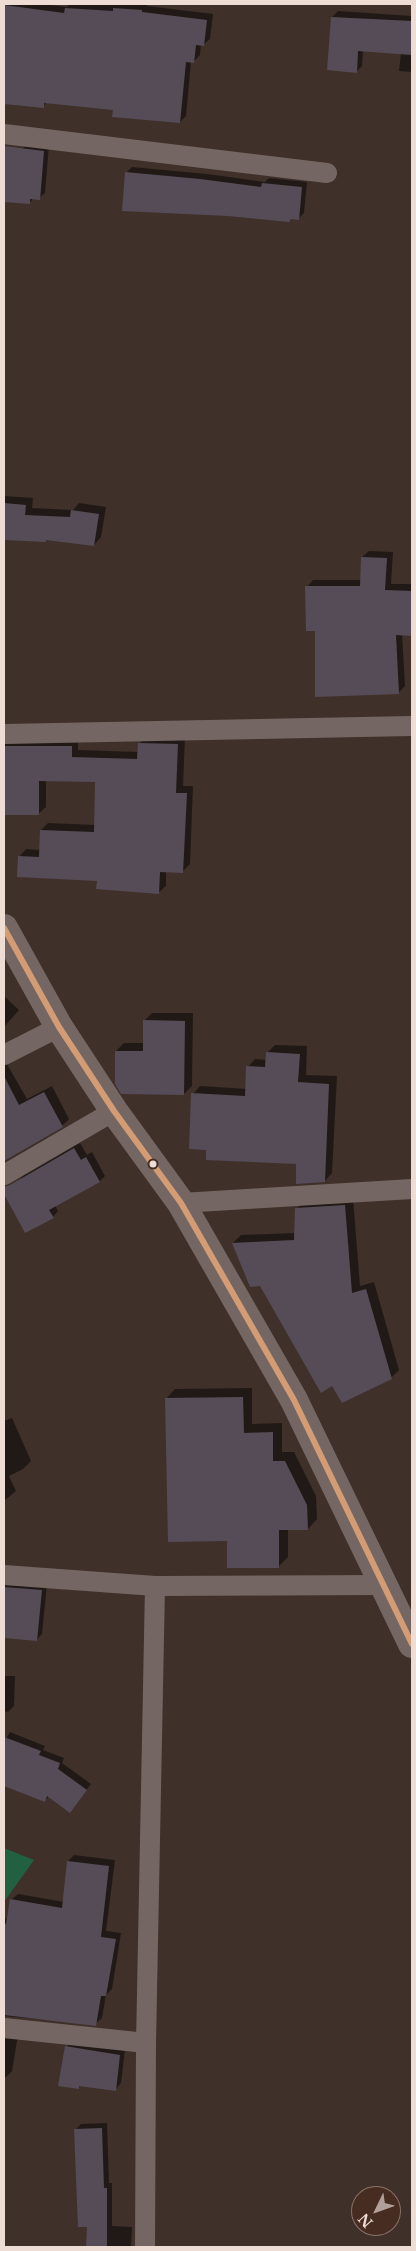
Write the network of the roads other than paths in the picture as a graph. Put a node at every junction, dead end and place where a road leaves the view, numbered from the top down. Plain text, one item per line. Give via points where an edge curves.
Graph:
1 (4, 134) edge
2 (327, 173) dead end
3 (412, 726) edge
4 (4, 734) edge
5 (4, 928) edge
6 (58, 1027) junction
7 (4, 1055) edge
8 (114, 1111) junction
9 (4, 1174) edge
10 (412, 1189) edge
11 (181, 1203) junction
12 (4, 1575) edge
13 (383, 1585) junction
14 (155, 1586) junction
15 (405, 1616) edge
16 (412, 1644) edge
17 (4, 2028) edge
18 (146, 2043) junction
19 (145, 2247) edge

1 - 2 street
3 - 4 street
5 - 6 main road
6 - 7 street
6 - 8 main road
8 - 9 street
8 - 11 main road
10 - 11 street
11 - 13 main road via 294,1400
12 - 14 street
13 - 14 street
13 - 15 main road
14 - 18 street
15 - 16 main road
17 - 18 street
18 - 19 street

